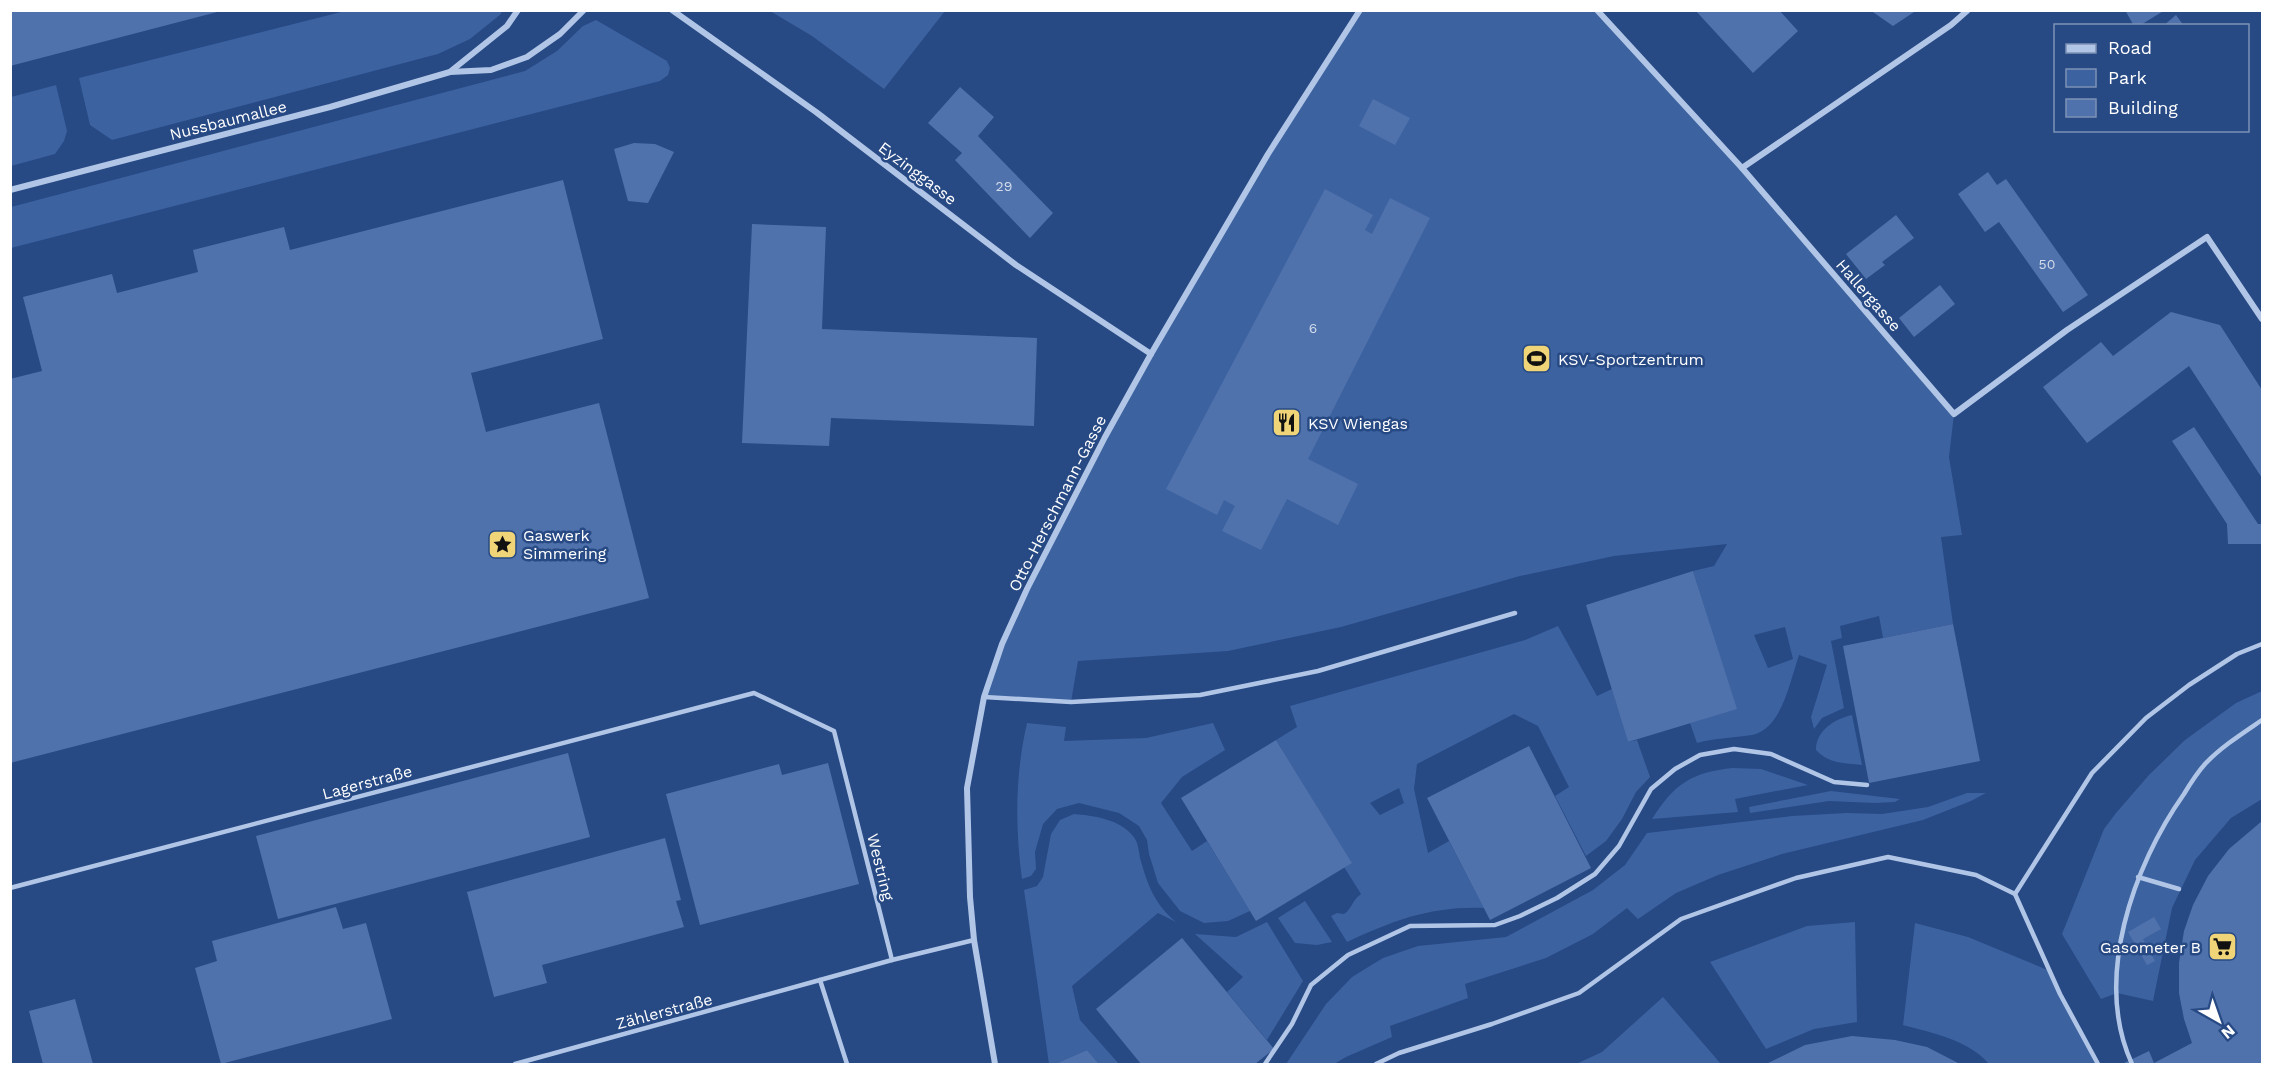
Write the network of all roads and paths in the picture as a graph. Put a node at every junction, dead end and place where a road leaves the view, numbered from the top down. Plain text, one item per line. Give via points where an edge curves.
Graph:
1 (518, 10) edge
2 (584, 10) edge
3 (672, 10) edge
4 (1360, 10) edge
5 (1597, 10) edge
6 (1968, 10) edge
7 (450, 72) junction
8 (1742, 168) junction
9 (10, 190) edge
10 (2262, 319) edge
11 (1151, 354) junction
12 (1515, 613) dead end
13 (2262, 644) edge
14 (984, 697) junction
15 (729, 699) joint
16 (2262, 720) edge
17 (1867, 785) dead end
18 (2138, 877) junction
19 (10, 888) edge
20 (2179, 889) dead end
21 (2015, 894) junction
22 (974, 940) junction
23 (892, 960) junction
24 (820, 980) junction
25 (515, 1065) edge
26 (847, 1065) edge
27 (995, 1065) edge
28 (1265, 1065) edge
29 (1376, 1065) edge
30 (2098, 1065) edge
31 (2132, 1065) edge

1 - 7 street, Nussbaumallee via 507,26
2 - 7 street, Nussbaumallee via 560,34 527,57 491,70
3 - 11 street, Eyzinggasse via 816,112 1016,266
4 - 11 street, Otto-Herschmann-Gasse via 1268,154
5 - 8 street
6 - 8 street
7 - 9 street, Nussbaumallee via 330,108
8 - 10 street, Hallergasse via 1954,414 2067,330 2207,237
11 - 14 street, Otto-Herschmann-Gasse via 1027,589
12 - 14 lane via 1318,671 1200,695 1071,702
13 - 21 lane via 2237,654 2189,685 2138,726 2092,773
14 - 22 street, Otto-Herschmann-Gasse via 967,788
15 - 19 lane, Lagerstraße
15 - 23 lane, Westring via 754,693 834,731
16 - 18 lane via 2205,765 2166,819
17 - 28 lane via 1834,782 1771,754 1734,749 1700,755 1651,789 1619,846 1595,874 1557,898 1496,925 1410,926 1348,955 1311,985
18 - 20 lane
18 - 31 lane via 2117,966 2121,1026
21 - 29 lane via 1976,875 1888,857 1796,878 1682,919 1579,993 1400,1053
21 - 30 lane via 2060,994
22 - 23 lane
22 - 27 street, Otto-Herschmann-Gasse
23 - 24 lane
24 - 25 lane, Zählerstraße
24 - 26 lane

